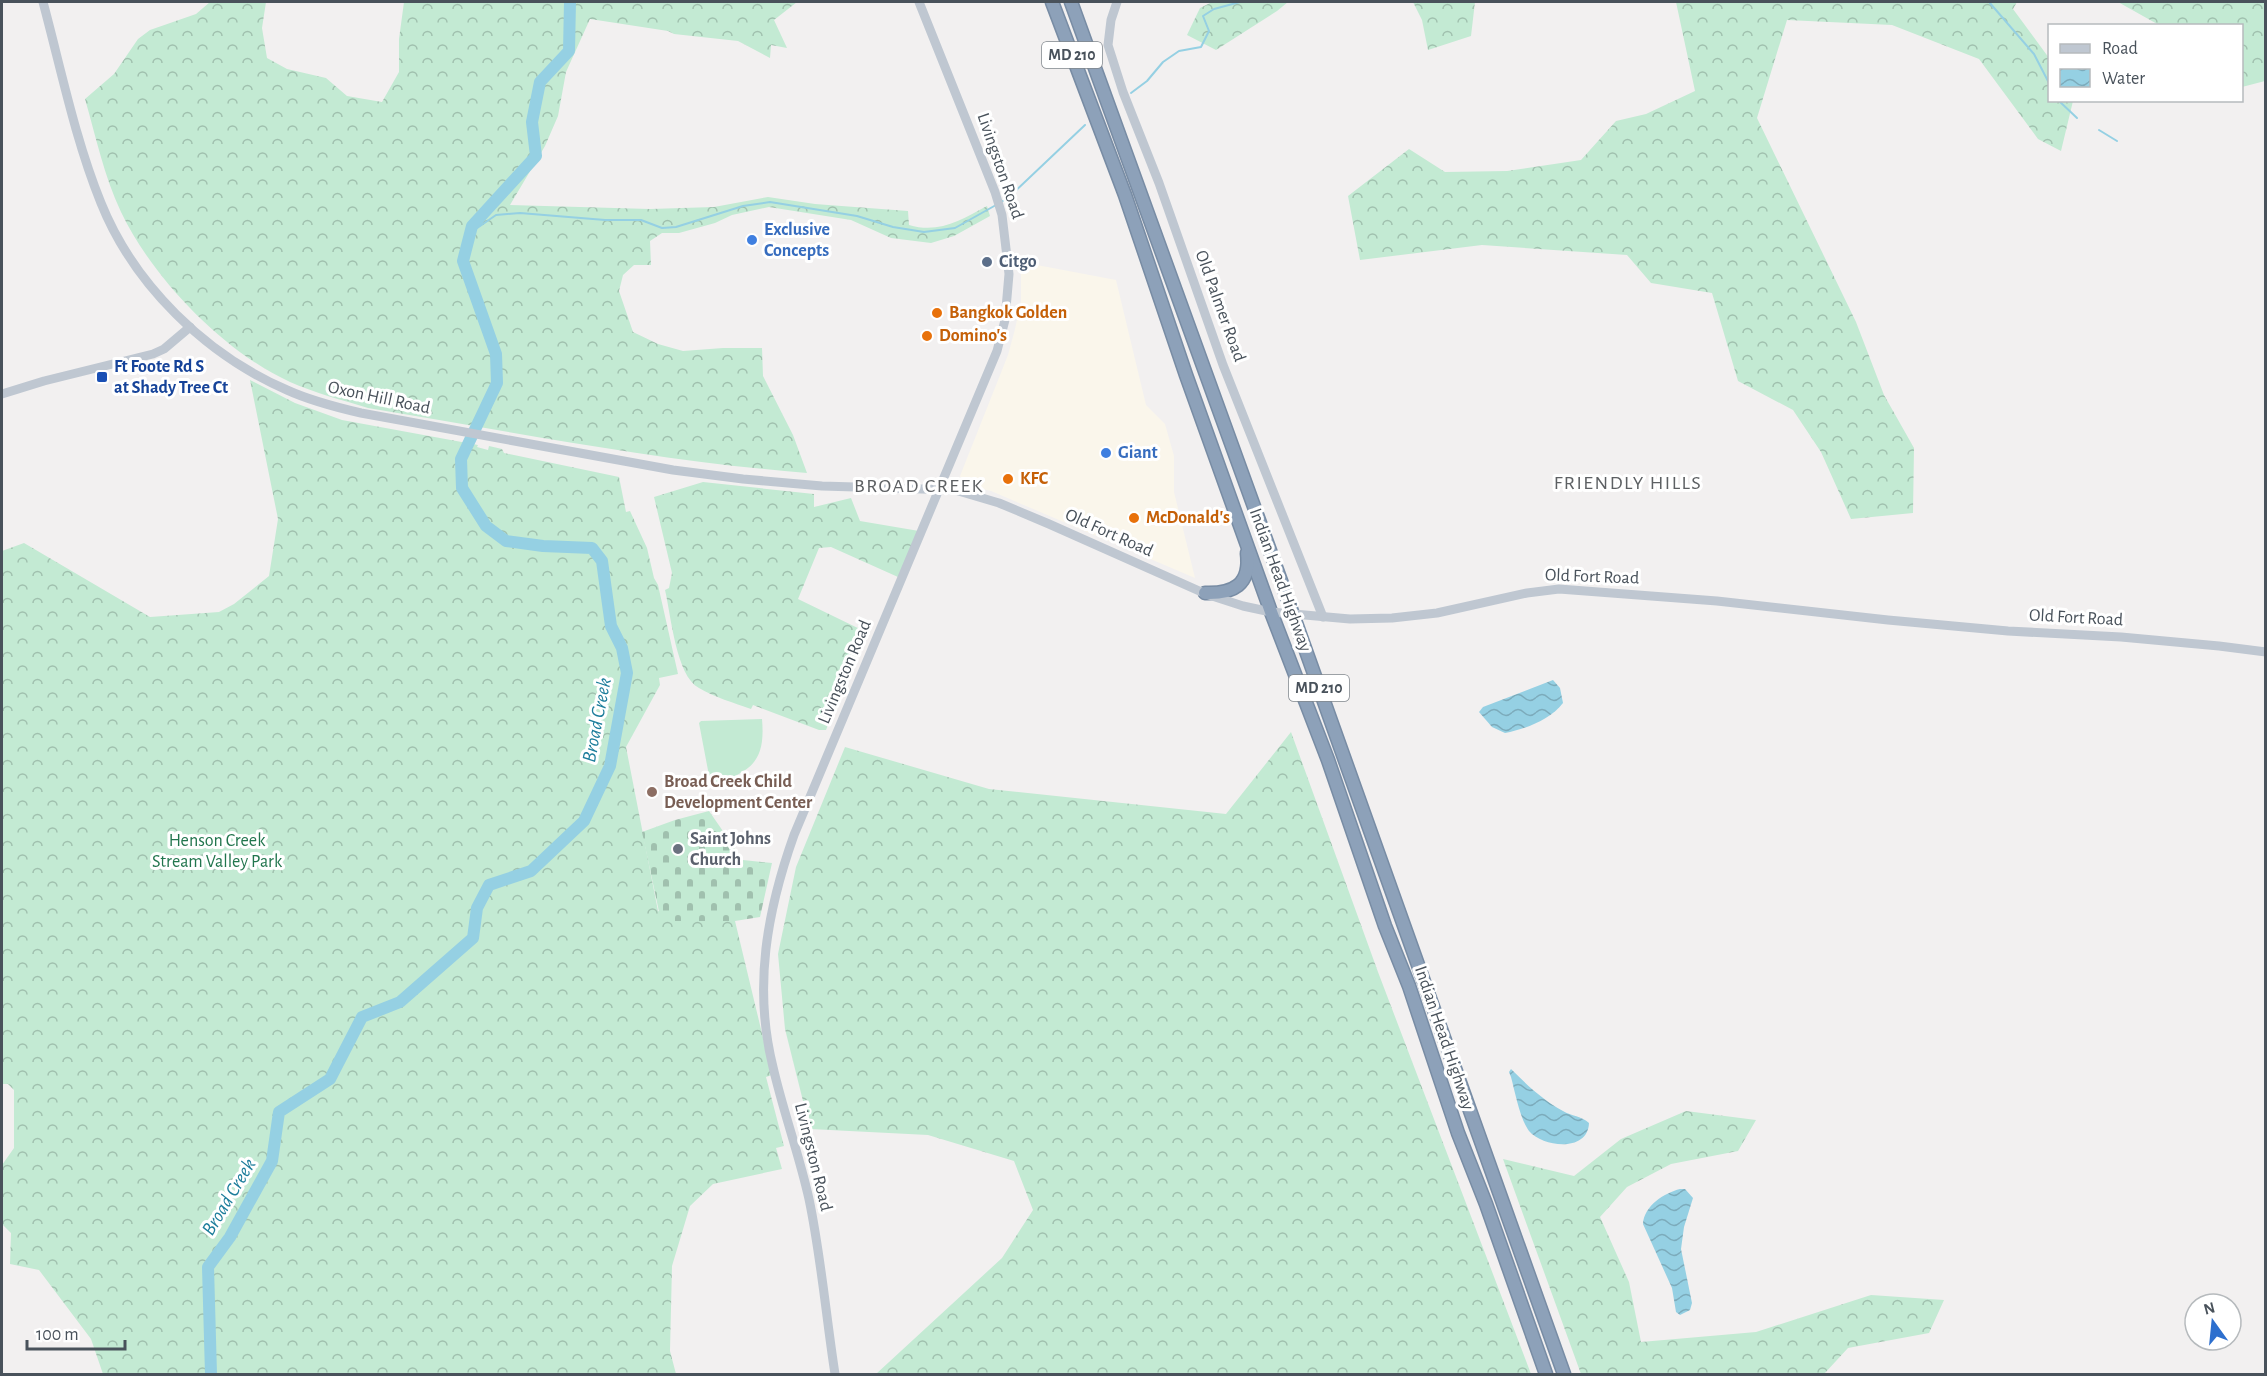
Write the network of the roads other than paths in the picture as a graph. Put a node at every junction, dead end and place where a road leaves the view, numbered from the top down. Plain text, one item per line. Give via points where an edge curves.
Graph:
1 (43, 2) edge
2 (919, 2) edge
3 (1052, 2) edge
4 (1071, 2) edge
5 (1117, 2) edge
6 (190, 327) junction
7 (2, 394) edge
8 (940, 489) junction
9 (1240, 523) junction
10 (1204, 593) junction
11 (1271, 612) junction
12 (1293, 614) junction
13 (1323, 617) junction
14 (2265, 652) edge
15 (835, 1374) edge
16 (1546, 1374) edge
17 (1564, 1374) edge

1 - 6 main road, Oxon Hill Road via 82,148 102,205 139,270
2 - 8 main road, Livingston Road via 997,196 1010,274 1001,337
3 - 9 highway, Indian Head Highway / MD 210 via 1125,195
4 - 12 highway, Indian Head Highway / MD 210
5 - 13 main road, Old Palmer Road via 1108,45 1116,73 1223,365
6 - 7 main road via 153,354
6 - 8 main road, Oxon Hill Road via 255,374 301,396 361,413 673,470 822,486
8 - 10 main road, Old Fort Road via 999,503
8 - 15 main road, Livingston Road via 794,835 773,900 766,939 766,1031 809,1201
9 - 10 highway via 1247,556 1242,583 1221,593
9 - 11 highway, Indian Head Highway / MD 210
10 - 11 main road, Old Fort Road
11 - 12 main road, Old Fort Road
11 - 16 highway, Indian Head Highway / MD 210 via 1328,760
12 - 13 main road, Old Fort Road
12 - 17 highway, Indian Head Highway / MD 210
13 - 14 main road, Old Fort Road via 1356,619 1437,613 1559,589

